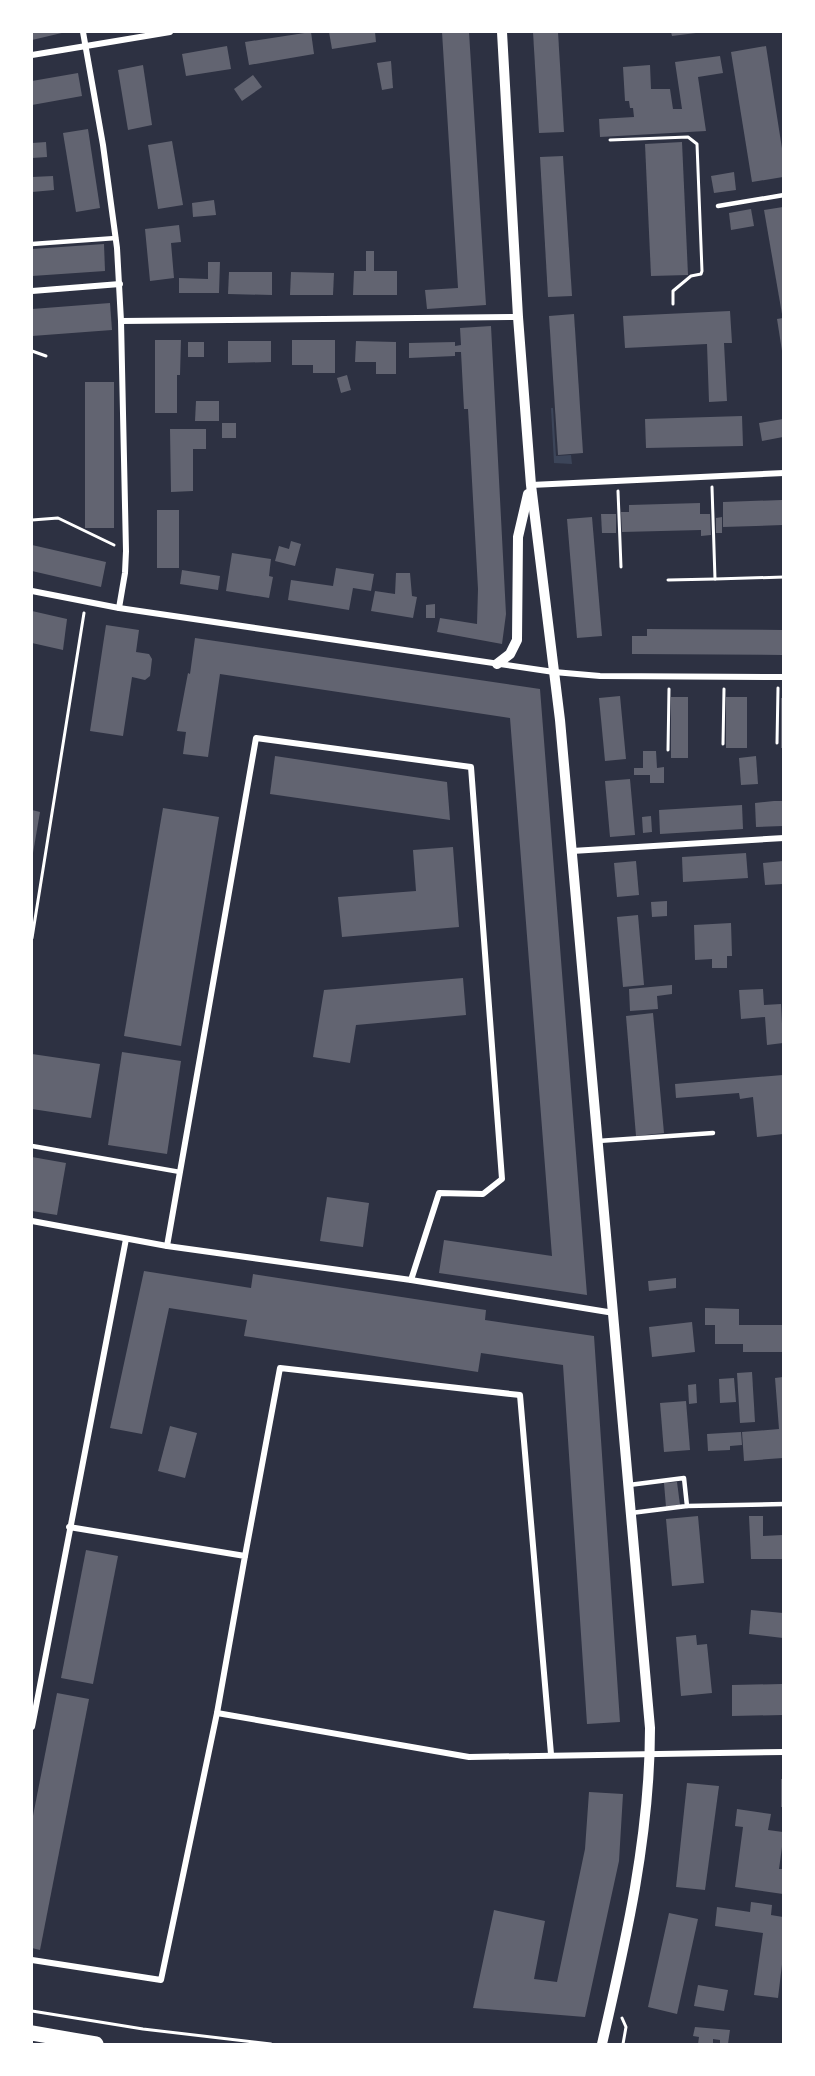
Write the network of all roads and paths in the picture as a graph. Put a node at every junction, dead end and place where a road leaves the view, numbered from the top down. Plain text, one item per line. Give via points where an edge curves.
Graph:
1 (83, 32) edge
2 (170, 32) edge
3 (502, 32) edge
4 (87, 45) junction
5 (32, 55) edge
6 (610, 140) dead end
7 (783, 195) edge
8 (718, 206) dead end
9 (116, 238) junction
10 (32, 244) edge
11 (120, 284) junction
12 (32, 291) edge
13 (673, 304) dead end
14 (518, 318) junction
15 (121, 321) junction
16 (32, 351) edge
17 (46, 356) dead end
18 (783, 473) edge
19 (712, 477) junction
20 (618, 481) junction
21 (531, 485) junction
22 (32, 520) edge
23 (126, 551) junction
24 (621, 567) dead end
25 (783, 577) edge
26 (715, 579) junction
27 (668, 580) dead end
28 (32, 591) edge
29 (85, 602) junction
30 (119, 608) junction
31 (497, 664) junction
32 (554, 672) junction
33 (669, 677) junction
34 (724, 677) junction
35 (781, 677) edge
36 (777, 742) dead end
37 (723, 744) dead end
38 (668, 750) dead end
39 (783, 838) edge
40 (572, 851) junction
41 (32, 938) edge
42 (712, 1133) dead end
43 (598, 1141) junction
44 (32, 1146) edge
45 (180, 1172) junction
46 (32, 1221) edge
47 (126, 1239) junction
48 (167, 1246) junction
49 (411, 1280) junction
50 (614, 1313) junction
51 (629, 1485) junction
52 (783, 1504) edge
53 (687, 1506) junction
54 (631, 1513) junction
55 (69, 1527) junction
56 (245, 1556) junction
57 (217, 1713) junction
58 (32, 1727) edge
59 (783, 1752) edge
60 (551, 1754) junction
61 (650, 1754) junction
62 (32, 1960) edge
63 (32, 2011) edge
64 (32, 2033) edge
65 (96, 2044) edge
66 (271, 2044) edge
67 (602, 2044) edge

1 - 4 street
2 - 4 street
3 - 14 street
4 - 5 street
4 - 9 street
6 - 13 path via 688,137 697,144 702,271 683,280 673,291
7 - 8 lane
9 - 10 lane
9 - 11 street
11 - 12 street
11 - 15 street
14 - 15 street
14 - 21 street
15 - 23 street
16 - 17 path
18 - 19 street
19 - 20 street
19 - 26 path
20 - 21 street
20 - 24 path
21 - 31 street via 518,537 519,630 510,654
21 - 32 street
22 - 23 path via 58,518
23 - 30 street
25 - 26 path
26 - 27 path
28 - 29 street
29 - 30 street
29 - 41 path
30 - 31 street
31 - 32 street
32 - 33 street
32 - 40 street
33 - 34 street
33 - 38 path
34 - 35 street
34 - 37 path
35 - 36 path
39 - 40 street
40 - 43 street
42 - 43 lane
43 - 50 street
44 - 45 lane
45 - 48 street
45 - 49 street via 256,738 471,766 502,1179 483,1194 439,1194
46 - 47 street
47 - 48 street
47 - 55 street
48 - 49 street
49 - 50 street
50 - 51 street
51 - 53 lane via 684,1478
51 - 54 street
52 - 53 lane
53 - 54 lane
54 - 61 street
55 - 56 street
55 - 58 street
56 - 57 street
56 - 60 street via 280,1368 520,1395
57 - 60 street via 469,1757
57 - 62 street via 161,1980
59 - 61 street
60 - 61 street
61 - 67 street via 637,1875
63 - 66 path
64 - 65 main road

